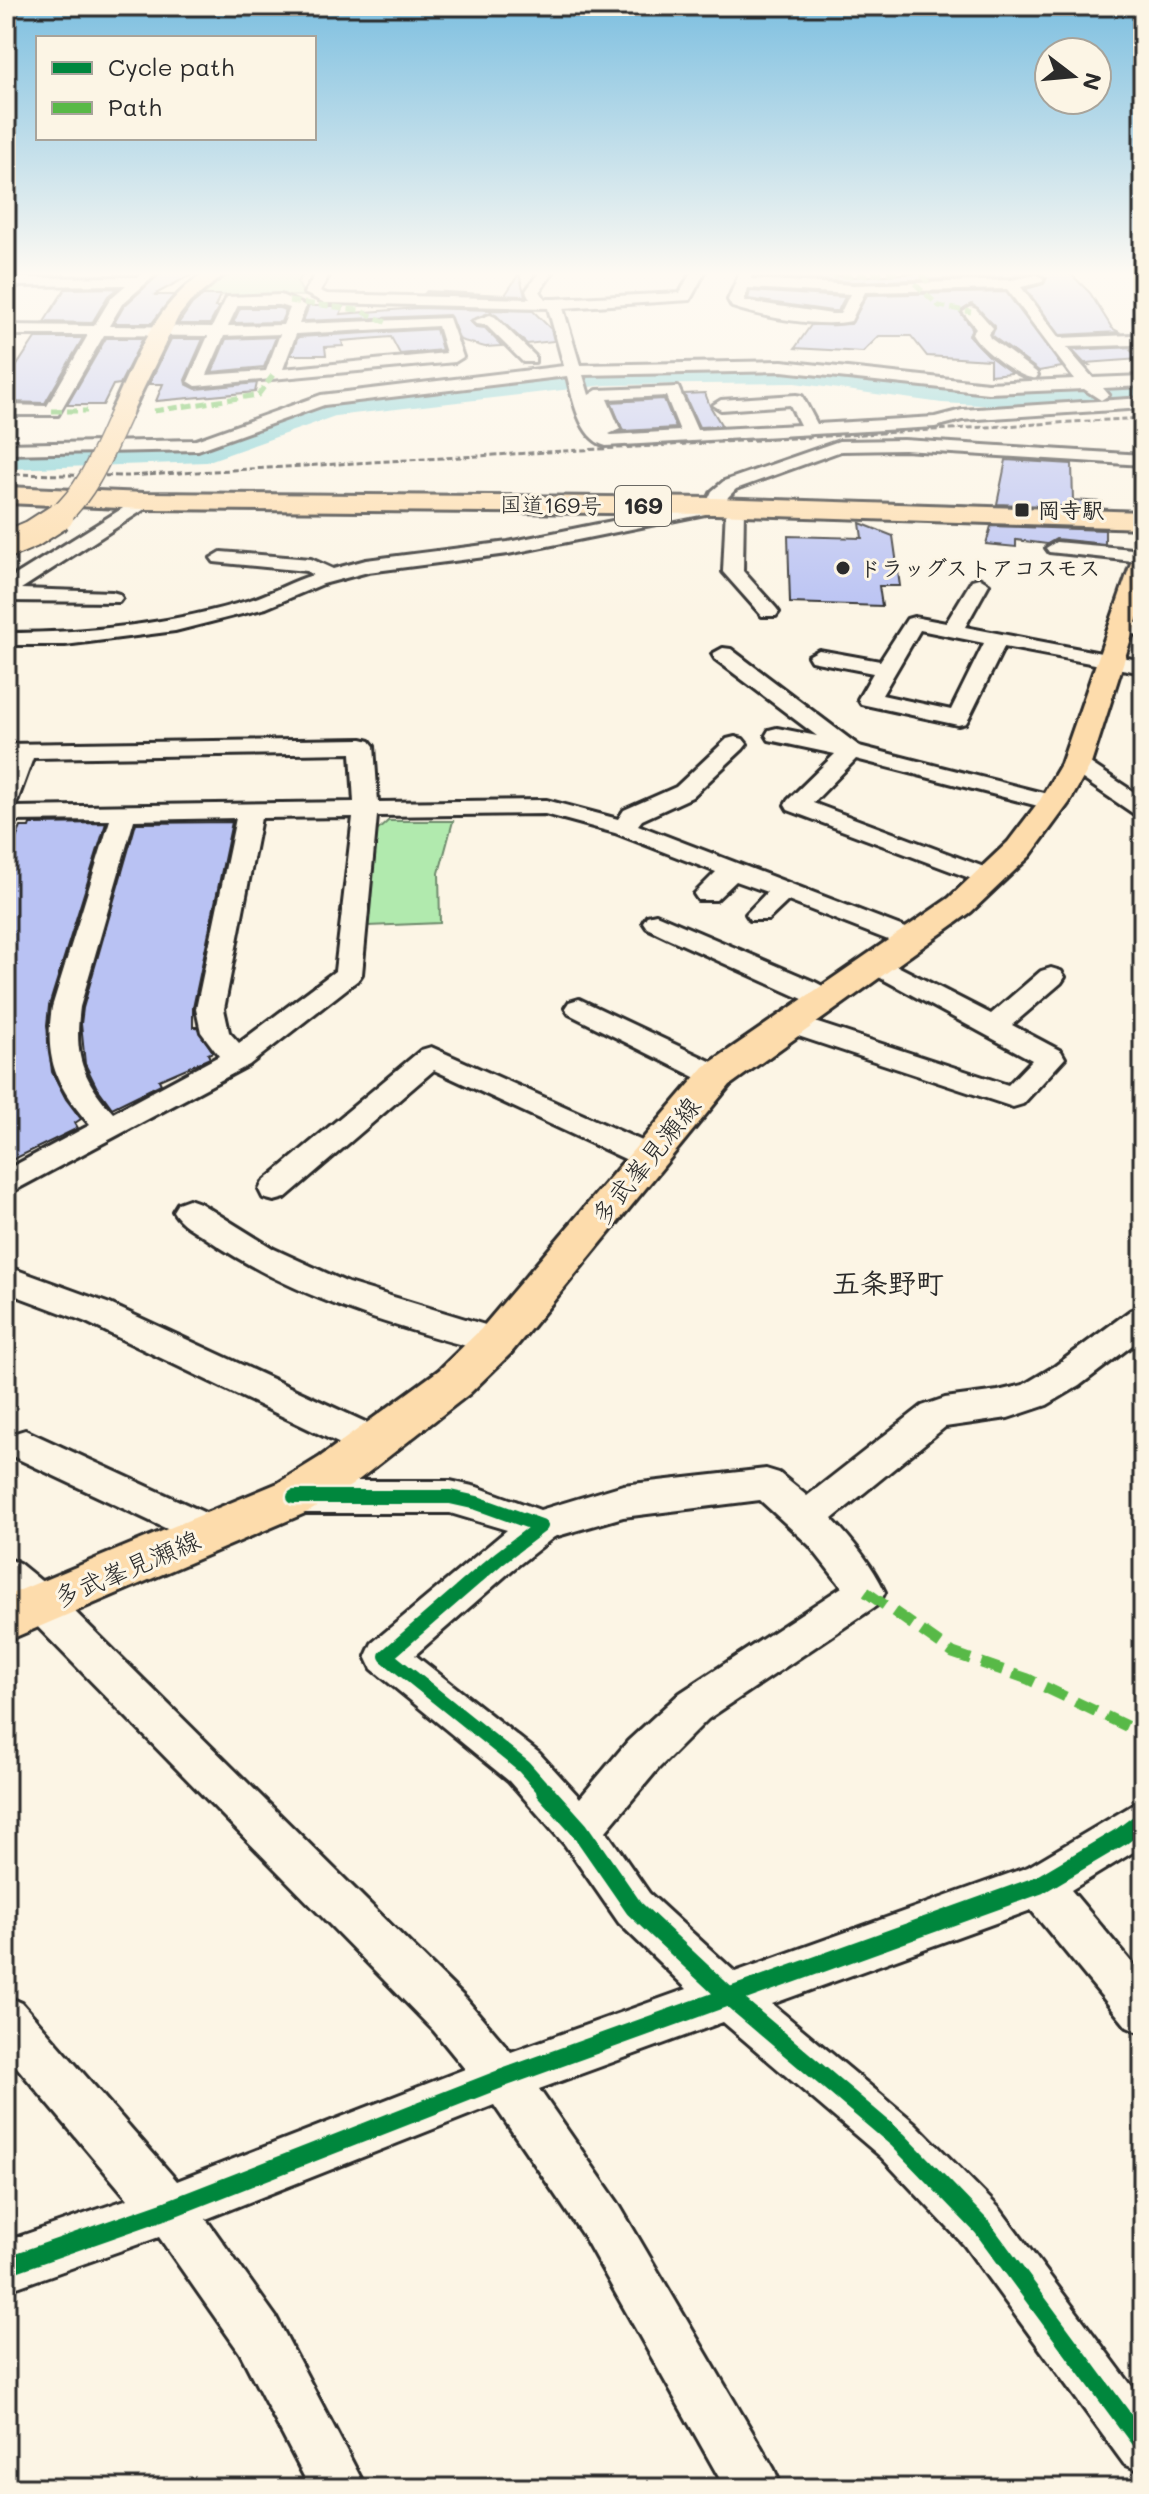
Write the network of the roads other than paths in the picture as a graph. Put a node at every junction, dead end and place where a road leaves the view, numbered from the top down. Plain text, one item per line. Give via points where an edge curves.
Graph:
1 (65, 388) edge
2 (133, 388) edge
3 (422, 388) edge
4 (579, 388) edge
5 (1092, 388) edge
6 (637, 393) junction
7 (689, 398) junction
8 (1143, 403) edge
9 (933, 404) dead end
10 (721, 405) junction
11 (1110, 405) junction
12 (6, 410) edge
13 (1016, 412) junction
14 (811, 429) junction
15 (736, 433) junction
16 (691, 436) junction
17 (655, 438) junction
18 (616, 440) junction
19 (6, 449) edge
20 (1143, 454) edge
21 (1100, 457) junction
22 (1143, 460) edge
23 (6, 495) edge
24 (144, 501) junction
25 (725, 507) junction
26 (1143, 520) edge
27 (6, 545) edge
28 (1056, 548) dead end
29 (1143, 556) edge
30 (221, 558) dead end
31 (1143, 563) edge
32 (330, 576) junction
33 (979, 584) dead end
34 (6, 592) edge
35 (769, 612) dead end
36 (952, 631) junction
37 (1132, 633) edge
38 (104, 636) junction
39 (6, 639) edge
40 (997, 639) junction
41 (723, 654) dead end
42 (819, 656) dead end
43 (886, 669) junction
44 (777, 735) dead end
45 (735, 744) dead end
46 (15, 751) edge
47 (851, 751) junction
48 (1076, 764) junction
49 (6, 802) edge
50 (1054, 803) junction
51 (366, 808) junction
52 (1143, 809) edge
53 (250, 811) junction
54 (124, 813) junction
55 (6, 814) edge
56 (624, 828) junction
57 (733, 870) junction
58 (991, 878) junction
59 (784, 890) junction
60 (707, 894) dead end
61 (759, 914) dead end
62 (656, 922) dead end
63 (910, 939) junction
64 (876, 964) junction
65 (1051, 977) dead end
66 (826, 999) junction
67 (579, 1008) dead end
68 (790, 1023) junction
69 (993, 1027) junction
70 (239, 1058) junction
71 (717, 1076) junction
72 (109, 1128) junction
73 (649, 1157) junction
74 (6, 1184) edge
75 (274, 1190) dead end
76 (189, 1211) dead end
77 (6, 1279) edge
78 (1143, 1319) edge
79 (496, 1341) junction
80 (374, 1443) junction
81 (25, 1445) dead end
82 (294, 1497) junction
83 (808, 1517) junction
84 (541, 1526) junction
85 (212, 1533) junction
86 (18, 1600) edge
87 (1143, 1820) edge
88 (580, 1830) junction
89 (1039, 1885) junction
90 (728, 1996) junction
91 (1143, 2011) edge
92 (6, 2019) edge
93 (503, 2078) junction
94 (169, 2209) junction
95 (6, 2266) edge
96 (1143, 2445) edge
97 (339, 2488) edge
98 (755, 2488) edge

1 - 12 street via 52,411
2 - 27 main road, bridge via 74,505 47,528
3 - 19 street via 321,400 198,445
4 - 18 street via 588,420 606,441
5 - 11 street
6 - 7 street via 672,391
6 - 17 street
6 - 18 street via 597,395
7 - 10 street via 717,397
7 - 16 street
8 - 11 street
9 - 13 street
10 - 14 street via 779,394 809,409
10 - 15 street
11 - 13 street
13 - 14 street
14 - 15 street
15 - 16 street
16 - 17 street
17 - 18 street
20 - 21 street via 1114,450
21 - 22 street
21 - 25 street via 839,446 730,485 719,495
23 - 24 highway, 国道169号 / 169
24 - 25 highway, 国道169号 / 169
24 - 34 street
25 - 26 highway, 国道169号 / 169
25 - 32 street via 542,542 392,561
25 - 35 street via 733,572
28 - 29 street
30 - 32 street via 311,565
31 - 37 main road, 多武峯見瀬線
32 - 38 street via 212,618
33 - 36 street
34 - 38 street via 116,590
36 - 40 street
36 - 43 street via 914,623
37 - 40 street
37 - 48 main road, 多武峯見瀬線
38 - 39 street
40 - 43 street via 958,718 869,699
41 - 47 street
42 - 43 street
44 - 47 street
45 - 56 street via 684,792 633,815
46 - 49 street
46 - 51 street via 362,746
47 - 50 street
47 - 58 street via 797,805
48 - 50 main road, 多武峯見瀬線
48 - 52 street
50 - 58 main road, 多武峯見瀬線
51 - 53 street
51 - 56 street via 546,807
51 - 70 street via 348,974
53 - 54 street
53 - 70 street via 210,1009 212,1030
54 - 55 street
54 - 72 street via 61,1034 63,1061 75,1090
56 - 57 street
57 - 59 street
57 - 60 street
58 - 63 main road, 多武峯見瀬線
59 - 61 street
59 - 63 street
62 - 66 street
63 - 64 main road, 多武峯見瀬線
64 - 66 main road, 多武峯見瀬線
64 - 69 street
65 - 69 street
66 - 68 main road, 多武峯見瀬線
67 - 71 street
68 - 69 street via 1013,1097 1051,1058
68 - 71 main road, 多武峯見瀬線
70 - 72 street
71 - 73 main road, 多武峯見瀬線
72 - 74 street
73 - 75 street via 431,1057
73 - 79 main road, 多武峯見瀬線
76 - 79 street via 289,1273 396,1315
77 - 80 street via 98,1313
78 - 83 street via 1020,1401 934,1416
79 - 80 main road, 多武峯見瀬線 via 454,1382
80 - 82 main road, 多武峯見瀬線
81 - 85 street
82 - 84 street via 450,1497
82 - 85 main road, 多武峯見瀬線
83 - 84 street via 766,1484 619,1500
83 - 88 street via 851,1565 866,1592 694,1706 643,1755
84 - 88 street via 386,1656 524,1767
85 - 86 main road, 多武峯見瀬線
86 - 93 street via 450,2015
87 - 89 street
88 - 90 street via 634,1908
89 - 90 street
89 - 91 street
90 - 93 street
90 - 96 street via 898,2140 982,2227
92 - 94 street
93 - 94 street
93 - 98 street via 601,2220
94 - 95 street
94 - 97 street via 258,2335

